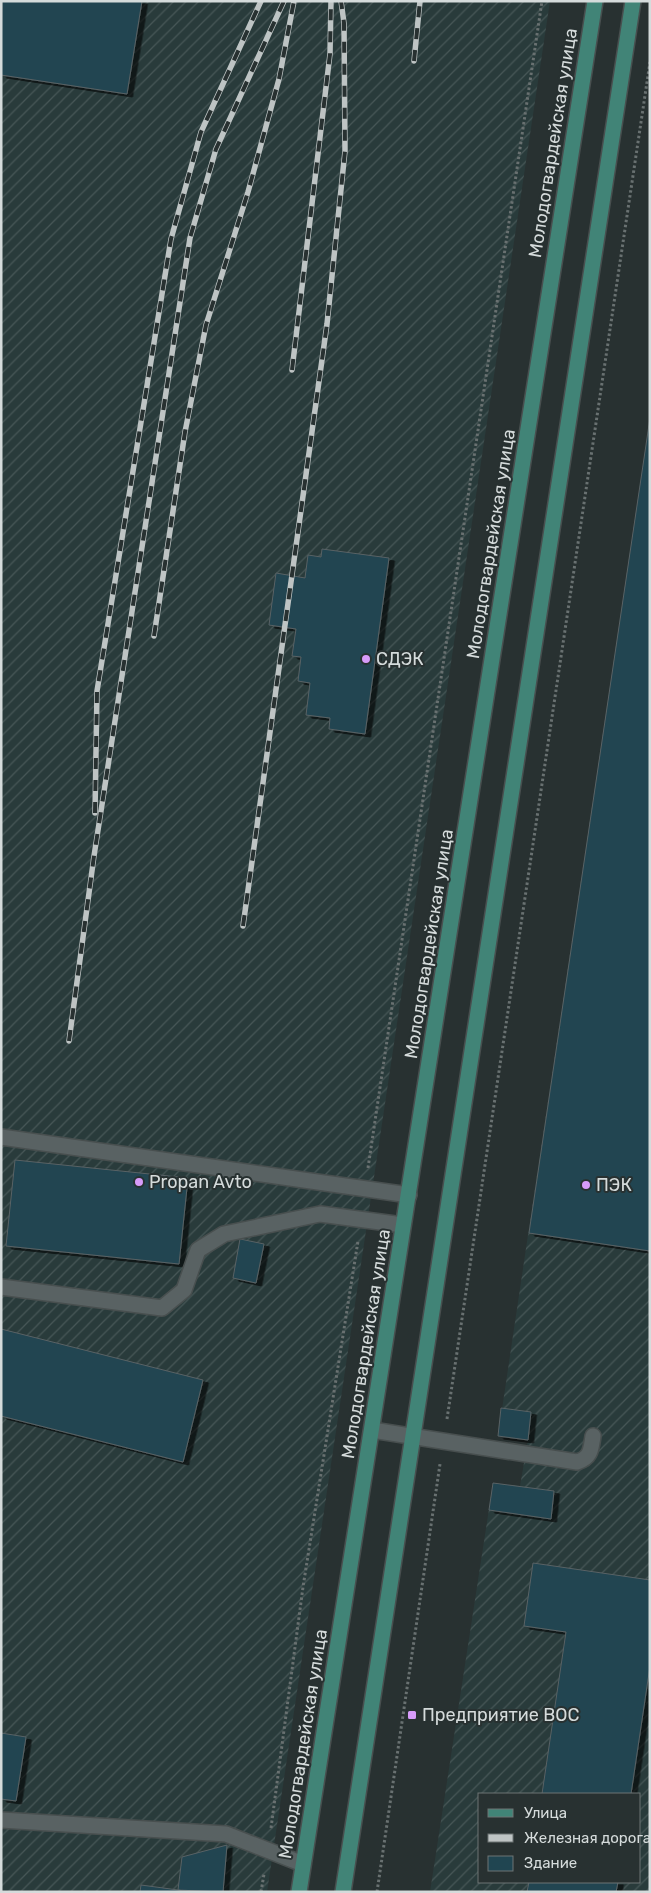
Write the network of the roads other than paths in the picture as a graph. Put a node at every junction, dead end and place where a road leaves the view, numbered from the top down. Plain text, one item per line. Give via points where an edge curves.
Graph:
1 (594, 1) edge
2 (633, 1) edge
3 (1, 1137) edge
4 (409, 1195) junction
5 (403, 1225) junction
6 (1, 1287) edge
7 (372, 1430) junction
8 (593, 1436) dead end
9 (414, 1437) junction
10 (1, 1820) edge
11 (303, 1864) junction
12 (299, 1892) edge
13 (343, 1892) edge

1 - 4 main road, Молодогвардейская улица
2 - 9 main road
3 - 4 lane
4 - 5 main road, Молодогвардейская улица
5 - 6 lane via 320,1214 224,1234 198,1250 184,1290 162,1308
5 - 7 main road, Молодогвардейская улица
7 - 9 lane
7 - 11 main road, Молодогвардейская улица
8 - 9 lane via 590,1454 577,1462
9 - 13 main road
10 - 11 lane via 226,1834
11 - 12 main road, Молодогвардейская улица

